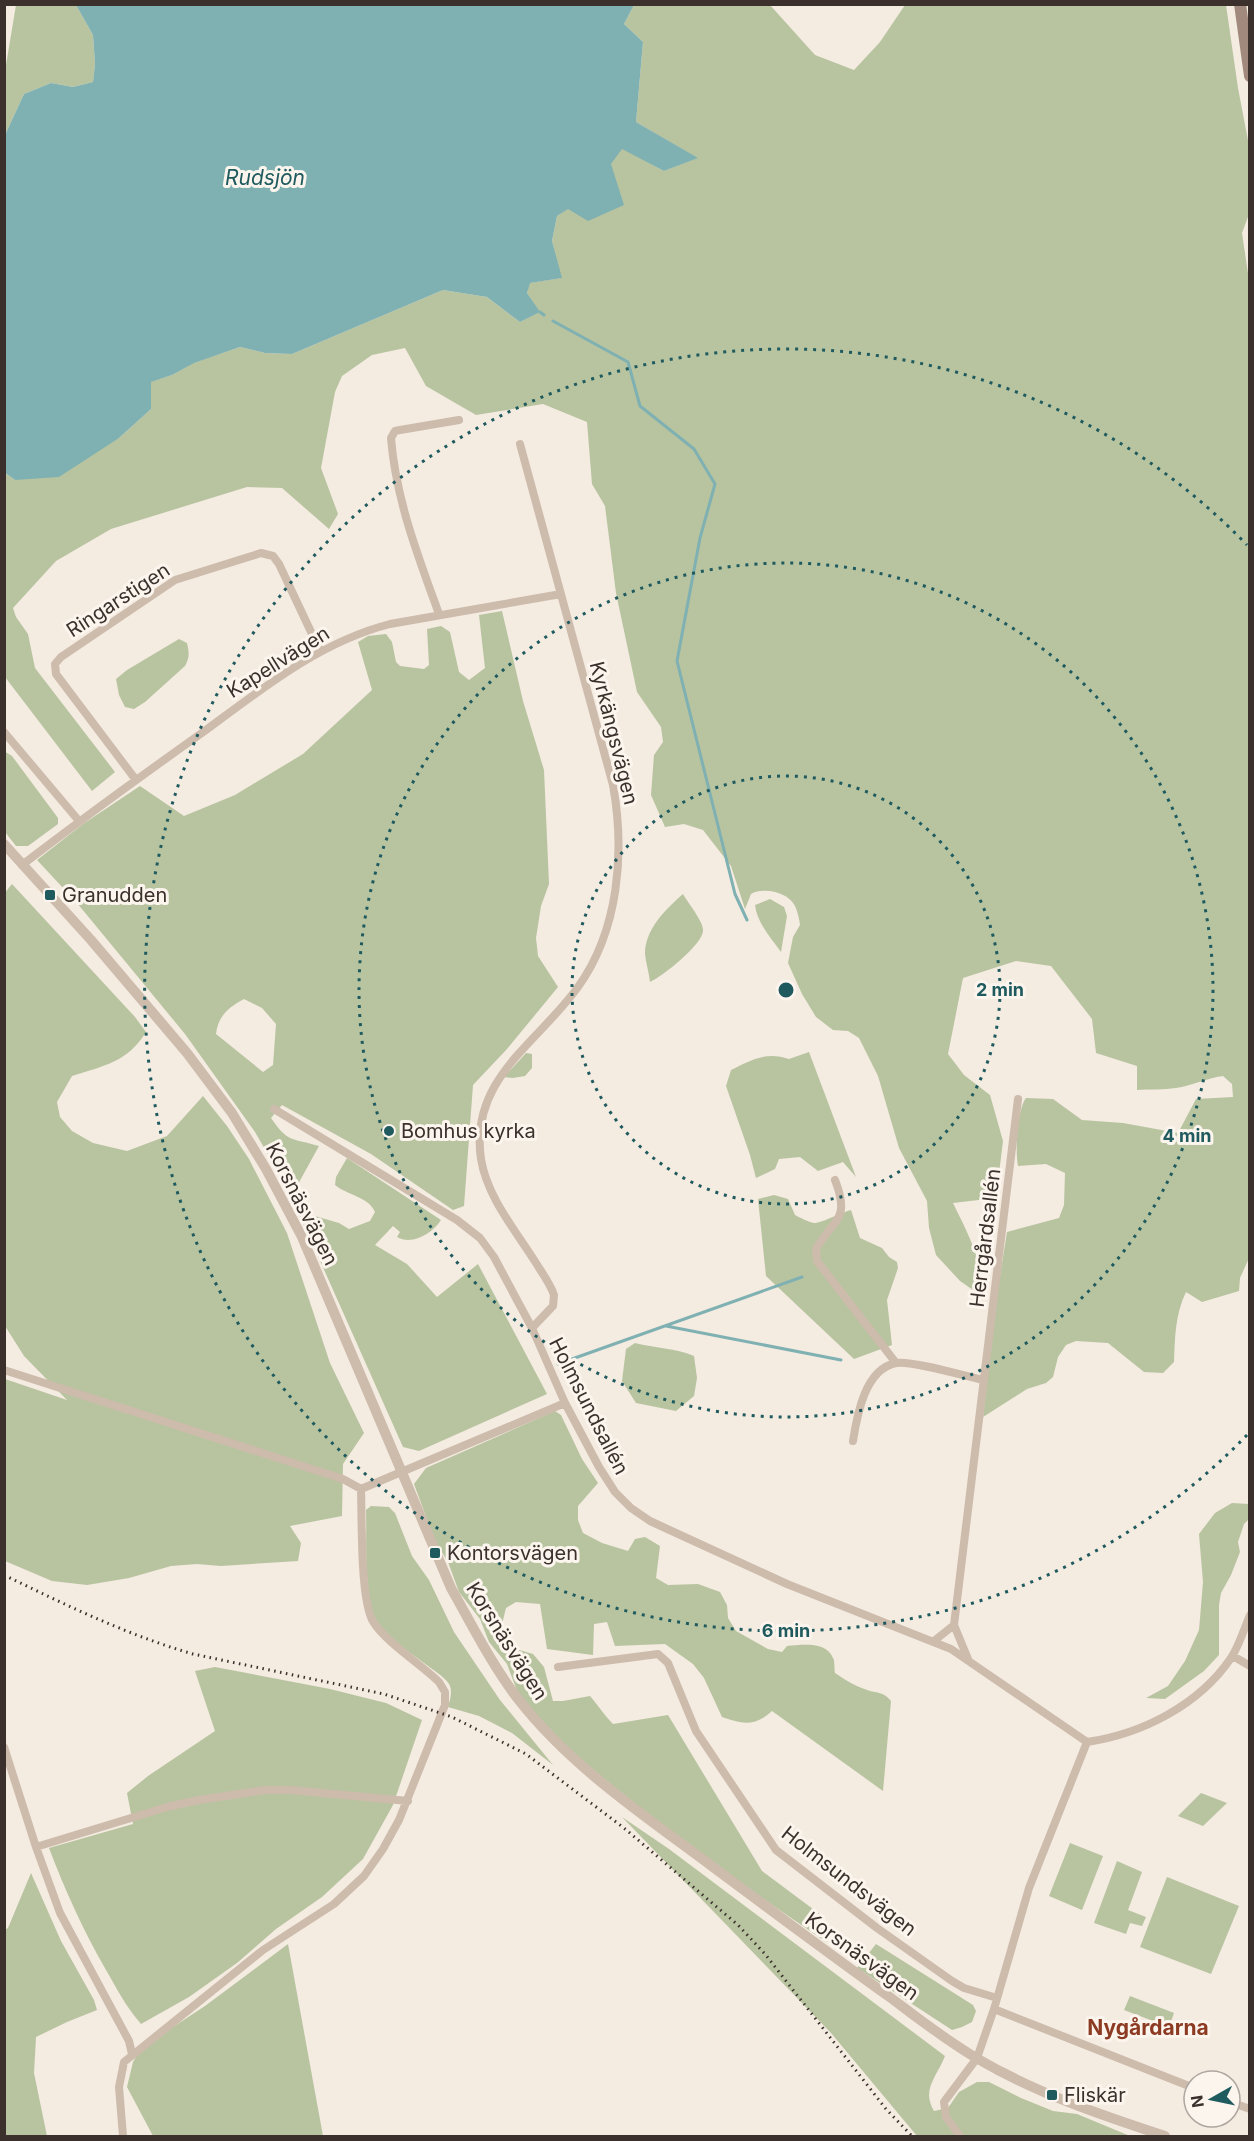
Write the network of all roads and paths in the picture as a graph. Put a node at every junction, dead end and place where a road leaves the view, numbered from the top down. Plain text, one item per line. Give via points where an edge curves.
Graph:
1 (1240, 4) edge
2 (1250, 76) edge
3 (459, 420) dead end
4 (520, 444) dead end
5 (561, 594) junction
6 (439, 614) junction
7 (320, 651) junction
8 (4, 732) edge
9 (136, 780) junction
10 (79, 821) junction
11 (4, 844) edge
12 (22, 865) junction
13 (1018, 1099) dead end
14 (274, 1109) dead end
15 (835, 1180) dead end
16 (532, 1328) junction
17 (896, 1363) junction
18 (4, 1370) edge
19 (983, 1380) junction
20 (565, 1403) junction
21 (853, 1441) dead end
22 (403, 1473) junction
23 (361, 1489) junction
24 (1250, 1616) edge
25 (954, 1625) junction
26 (934, 1641) junction
27 (1233, 1656) junction
28 (968, 1660) junction
29 (1250, 1666) edge
30 (558, 1667) dead end
31 (1087, 1742) junction
32 (4, 1747) edge
33 (408, 1801) junction
34 (36, 1846) junction
35 (997, 1998) junction
36 (994, 2009) junction
37 (132, 2054) junction
38 (977, 2058) junction
39 (1182, 2083) edge
40 (123, 2136) edge
41 (960, 2136) edge
42 (1165, 2136) edge

1 - 2 main road
3 - 6 street via 395,431 391,438 399,493 413,545
4 - 5 street, Kyrkängsvägen
5 - 6 street, Kapellvägen
5 - 16 street, Kyrkängsvägen via 613,785 620,846 613,902 592,962 568,1000 498,1079 482,1117 481,1157 488,1184 554,1295 553,1306
6 - 7 street, Kapellvägen via 372,629
7 - 9 street, Kapellvägen
7 - 9 street, Ringarstigen via 276,559 261,553 175,580 61,657 54,666 56,674
8 - 10 street
9 - 10 street, Kapellvägen
10 - 12 street, Kapellvägen
11 - 12 street, Korsnäsvägen
12 - 22 street, Korsnäsvägen via 187,1053 232,1113 302,1237
13 - 19 street, Herrgårdsallén
14 - 16 street, Holmsundsallén via 480,1238
15 - 17 street via 841,1213 816,1249 817,1261
16 - 20 street, Holmsundsallén
17 - 19 street
17 - 21 street via 875,1376
18 - 23 street via 343,1479
19 - 25 street, Herrgårdsallén
20 - 22 street
20 - 26 street, Holmsundsallén via 615,1492 650,1521 787,1584
22 - 23 street
22 - 38 street, Korsnäsvägen via 451,1588 478,1638 517,1699 563,1749 630,1806 796,1930
23 - 33 street via 370,1615 379,1629 439,1682 446,1698
24 - 27 street
25 - 26 street
25 - 28 street
26 - 28 street, Holmsundsallén
27 - 29 street
27 - 31 street via 1211,1682 1169,1713 1128,1733
28 - 31 street, Holmsundsallén
30 - 35 street, Holmsundsvägen via 658,1654 668,1663 696,1731 776,1850 952,1981
31 - 35 street via 1029,1888
32 - 34 street
33 - 34 street via 265,1790 167,1807
33 - 37 street via 384,1849 349,1892 263,1950
34 - 37 street via 60,1913
35 - 36 street
36 - 38 street
36 - 39 street
37 - 40 street via 124,2062 119,2087
38 - 41 street via 944,2102 946,2117
38 - 42 street, Korsnäsvägen via 1082,2108

